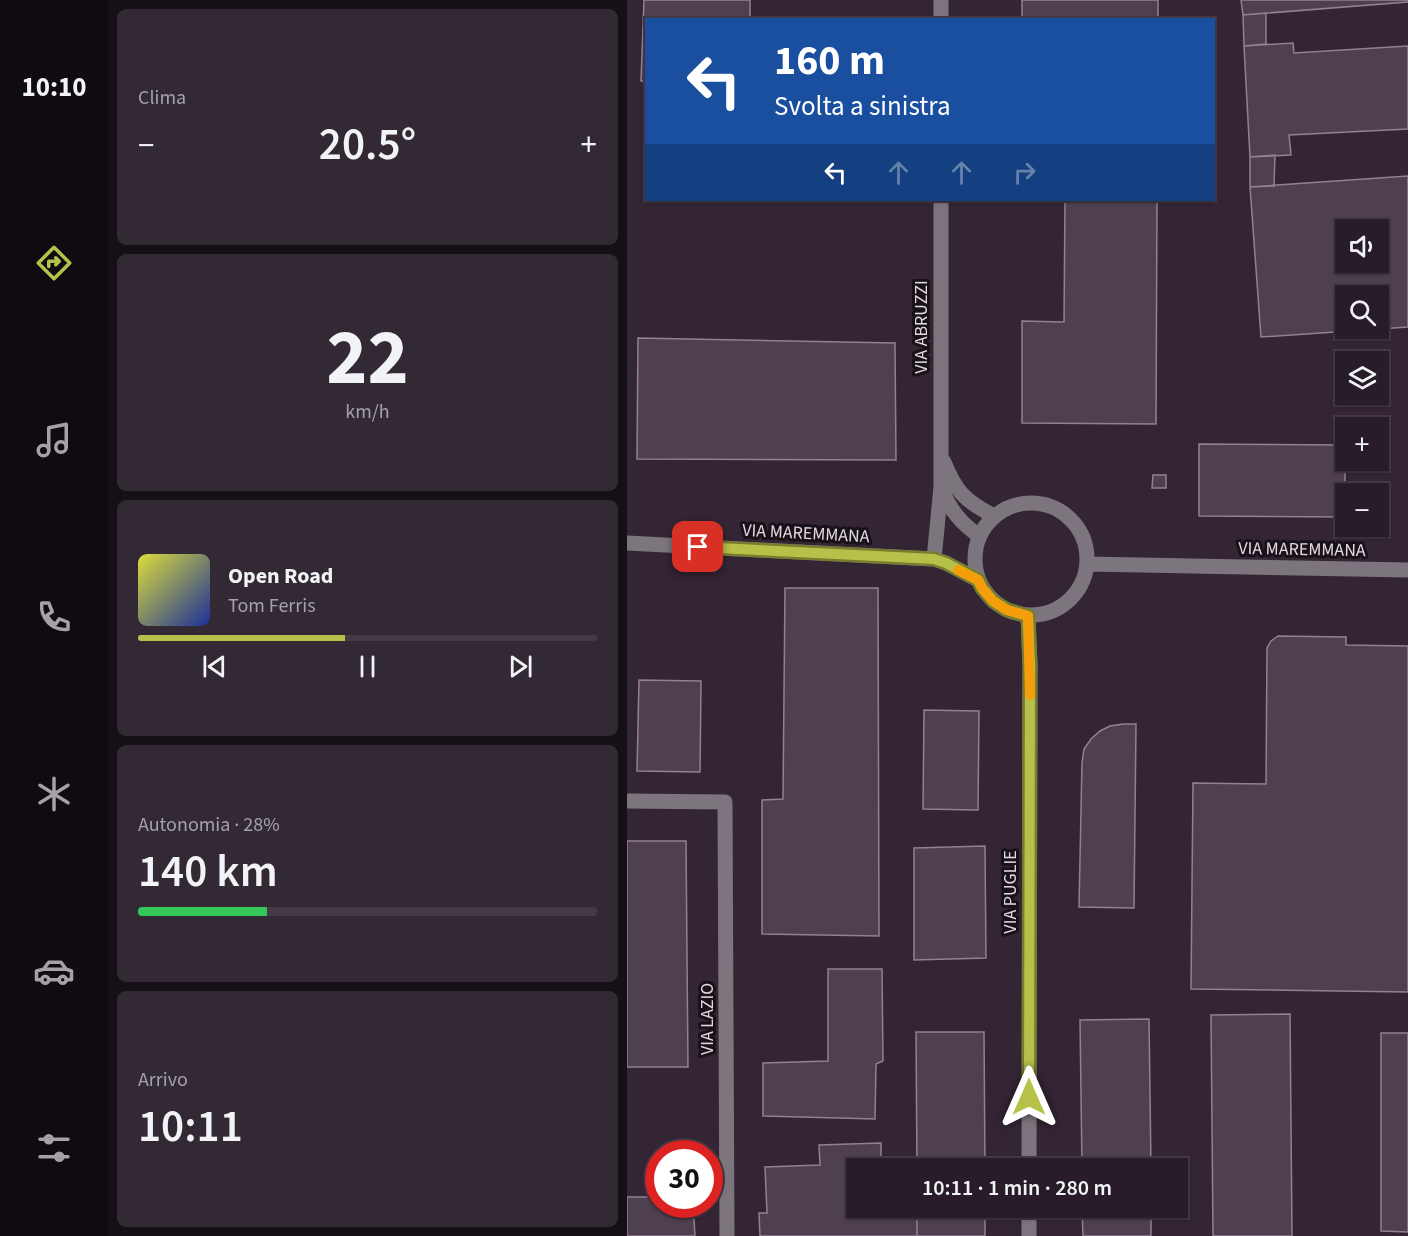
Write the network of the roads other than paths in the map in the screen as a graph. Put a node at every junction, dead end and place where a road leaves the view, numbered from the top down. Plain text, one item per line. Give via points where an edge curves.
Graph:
1 (941, 0) edge
2 (941, 18) edge
3 (941, 201) edge
4 (941, 454) junction
5 (941, 487) junction
6 (994, 516) junction
7 (979, 536) junction
8 (627, 543) edge
9 (934, 559) junction
10 (1087, 564) junction
11 (1408, 570) edge
12 (978, 580) junction
13 (1028, 616) junction
14 (627, 801) edge
15 (1029, 1158) edge
16 (1029, 1218) edge
17 (727, 1236) edge
18 (1029, 1236) edge

1 - 2 street
3 - 4 street, VIA ABRUZZI
4 - 5 street, VIA ABRUZZI
4 - 6 street, VIA ABRUZZI via 960,493
5 - 7 street via 952,510
5 - 9 street, VIA ABRUZZI
6 - 7 street
6 - 10 street via 1025,503 1054,508 1080,531
7 - 12 street via 974,556
8 - 9 street, VIA MAREMMANA
9 - 12 street, VIA MAREMMANA
10 - 11 street, VIA MAREMMANA
10 - 13 street via 1082,584 1071,599 1049,613
12 - 13 street via 993,601
13 - 15 street, VIA PUGLIE
14 - 17 street, VIA LAZIO via 725,802
16 - 18 street

